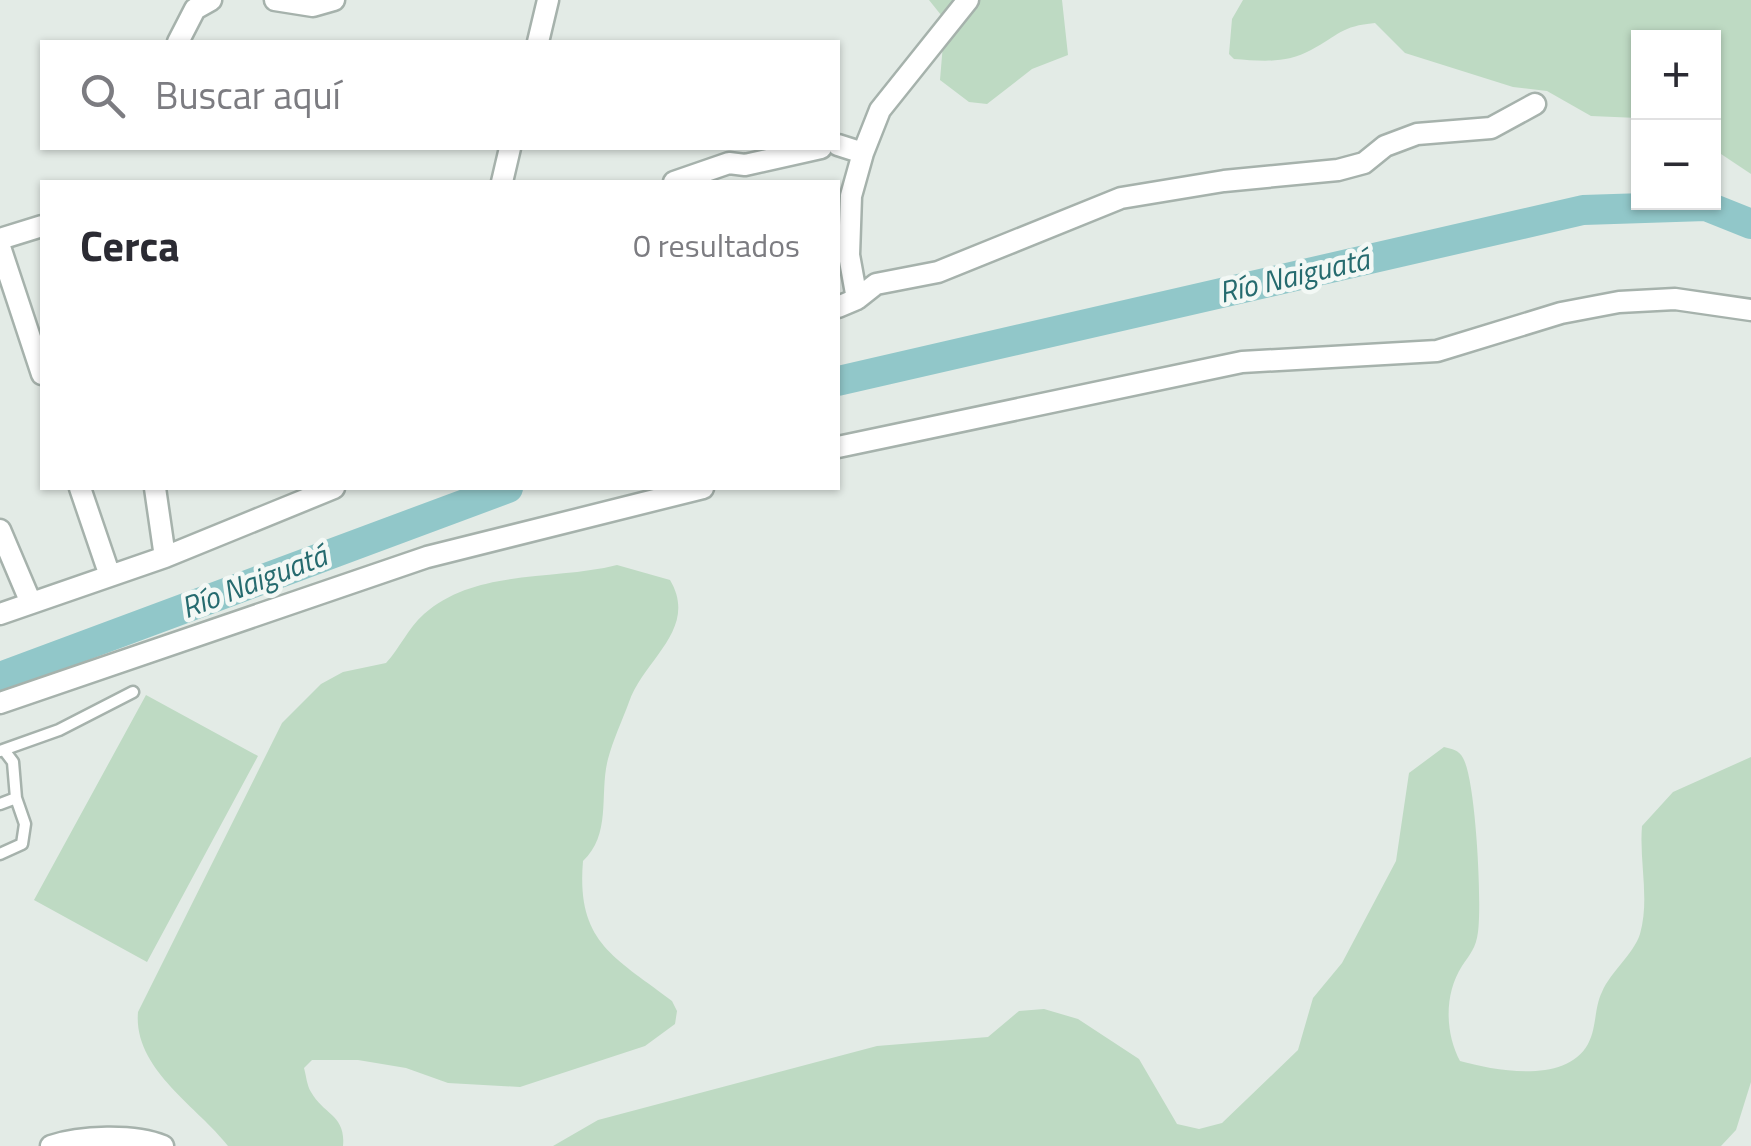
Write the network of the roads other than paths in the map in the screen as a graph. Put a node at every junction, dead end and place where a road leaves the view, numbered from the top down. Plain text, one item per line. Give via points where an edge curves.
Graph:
1 (211, 0) edge
2 (276, 0) edge
3 (334, 0) edge
4 (548, 0) edge
5 (968, 0) edge
6 (179, 40) edge
7 (538, 40) edge
8 (1536, 104) dead end
9 (840, 145) edge
10 (510, 150) edge
11 (813, 150) edge
12 (862, 153) junction
13 (502, 180) edge
14 (680, 180) edge
15 (40, 227) edge
16 (0, 239) edge
17 (0, 248) edge
18 (847, 303) edge
19 (1751, 310) edge
20 (40, 368) edge
21 (840, 447) edge
22 (81, 490) edge
23 (695, 490) edge
24 (157, 491) edge
25 (321, 491) edge
26 (0, 530) edge
27 (165, 557) junction
28 (110, 576) junction
29 (32, 603) junction
30 (0, 614) edge
31 (133, 692) dead end
32 (0, 702) edge
33 (2, 751) edge
34 (16, 798) junction
35 (0, 804) edge
36 (0, 854) edge
37 (51, 1146) edge
38 (164, 1146) edge

1 - 6 street via 195,9
2 - 3 street via 312,6
4 - 7 street
5 - 12 street via 880,110
8 - 18 street via 1490,128 1417,134 1338,170 1121,198 938,272 876,284
9 - 12 street
10 - 13 street
11 - 14 street
12 - 18 street via 851,196
15 - 16 street
17 - 20 street
19 - 21 street via 1675,299 1604,304 1436,351 1242,362
22 - 28 street
23 - 32 street via 462,546
24 - 27 street
25 - 27 street
26 - 29 street
27 - 28 street
28 - 29 street
29 - 30 street
31 - 33 lane
33 - 34 lane via 12,762
34 - 35 lane
34 - 36 lane via 25,824 22,844
37 - 38 street via 126,1140

